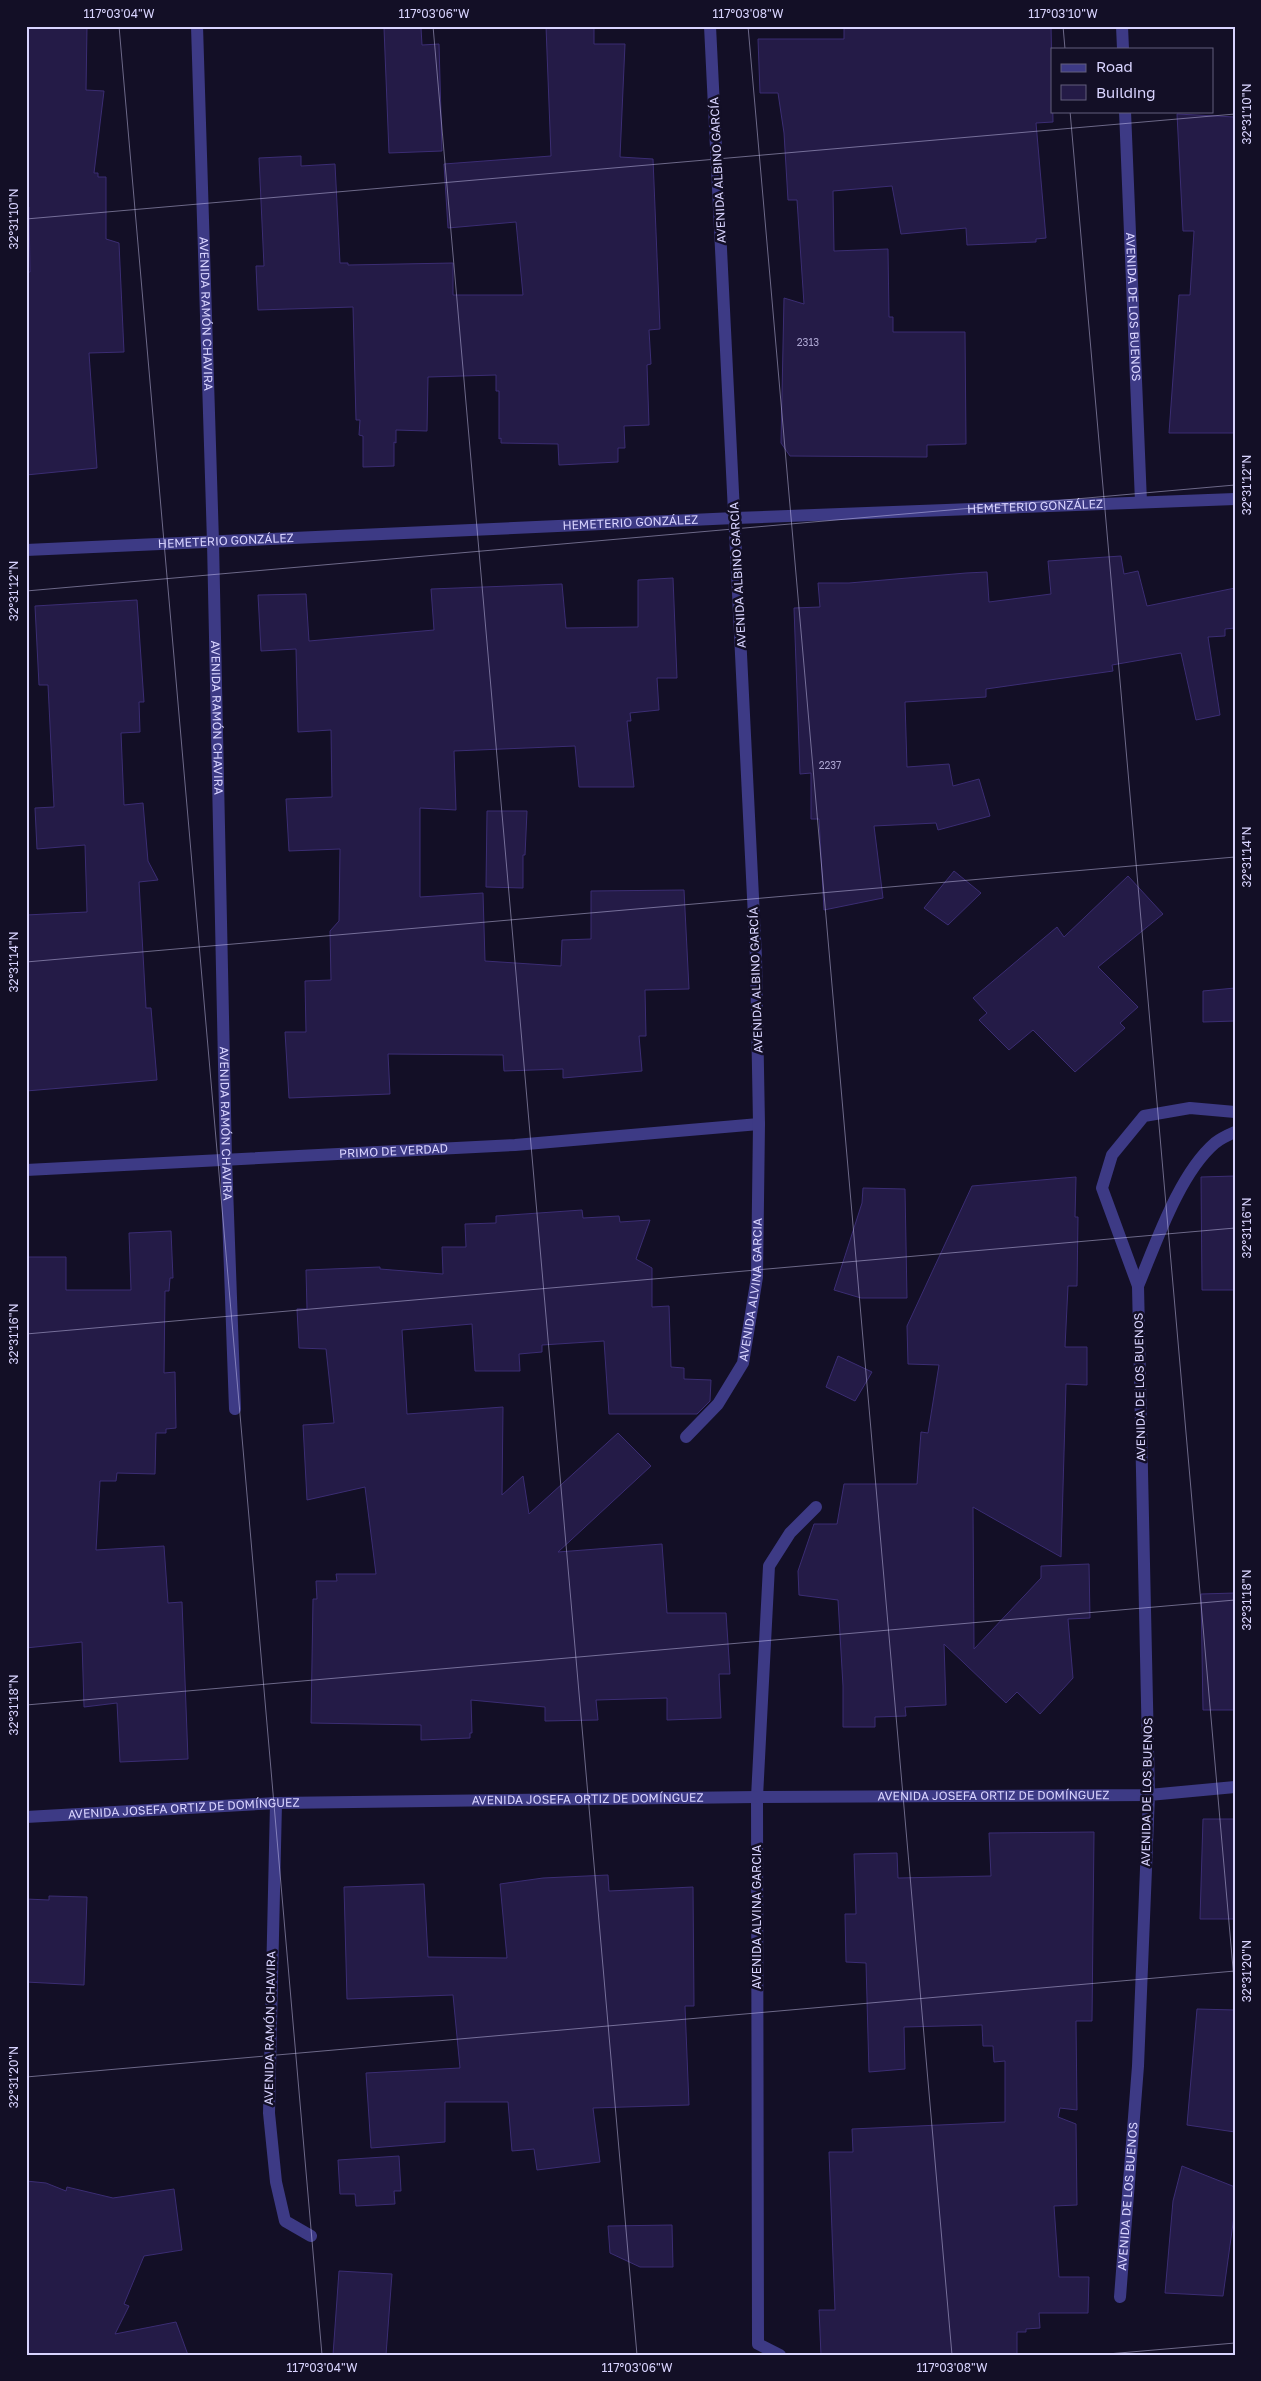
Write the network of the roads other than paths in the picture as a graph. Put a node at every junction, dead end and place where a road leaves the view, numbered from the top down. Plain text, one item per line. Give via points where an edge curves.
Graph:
1 (197, 26) edge
2 (710, 26) edge
3 (1122, 26) edge
4 (1123, 48) edge
5 (1125, 112) edge
6 (1235, 499) edge
7 (1141, 502) junction
8 (736, 518) junction
9 (213, 542) junction
10 (26, 550) edge
11 (1235, 1112) edge
12 (759, 1124) junction
13 (1235, 1132) edge
14 (226, 1159) junction
15 (26, 1170) edge
16 (1138, 1286) junction
17 (235, 1409) dead end
18 (686, 1436) dead end
19 (816, 1507) dead end
20 (1235, 1787) edge
21 (1149, 1795) junction
22 (757, 1797) junction
23 (276, 1803) junction
24 (26, 1817) edge
25 (311, 2236) dead end
26 (1120, 2297) dead end
27 (780, 2355) edge

1 - 9 street, AVENIDA RAMÓN CHAVIRA
2 - 8 street, AVENIDA ALBINO GARCÍA
3 - 4 street
5 - 7 street, AVENIDA DE LOS BUENOS
6 - 7 street, HEMETERIO GONZÁLEZ
7 - 8 street, HEMETERIO GONZÁLEZ
8 - 9 street, HEMETERIO GONZÁLEZ
8 - 12 street, AVENIDA ALBINO GARCÍA via 756,958
9 - 10 street, HEMETERIO GONZÁLEZ
9 - 14 street, AVENIDA RAMÓN CHAVIRA
11 - 16 street, AVENIDA DE LOS BUENOS via 1190,1108 1144,1116 1112,1155 1102,1188
12 - 14 street, PRIMO DE VERDAD via 514,1145
12 - 18 street, AVENIDA ALVINA GARCIA via 757,1277 743,1363 718,1404
13 - 16 street, AVENIDA DE LOS BUENOS via 1215,1144 1186,1178
14 - 15 street, PRIMO DE VERDAD
14 - 17 street, AVENIDA RAMÓN CHAVIRA
16 - 21 street, AVENIDA DE LOS BUENOS
19 - 22 street, AVENIDA ALVINA GARCIA via 790,1533 769,1566
20 - 21 street, AVENIDA JOSEFA ORTIZ DE DOMÍNGUEZ
21 - 22 street, AVENIDA JOSEFA ORTIZ DE DOMÍNGUEZ
21 - 26 street, AVENIDA DE LOS BUENOS via 1138,2066
22 - 23 street, AVENIDA JOSEFA ORTIZ DE DOMÍNGUEZ
22 - 27 street, AVENIDA ALVINA GARCIA via 758,2344
23 - 24 street, AVENIDA JOSEFA ORTIZ DE DOMÍNGUEZ
23 - 25 street, AVENIDA RAMÓN CHAVIRA via 269,2113 276,2182 285,2221

